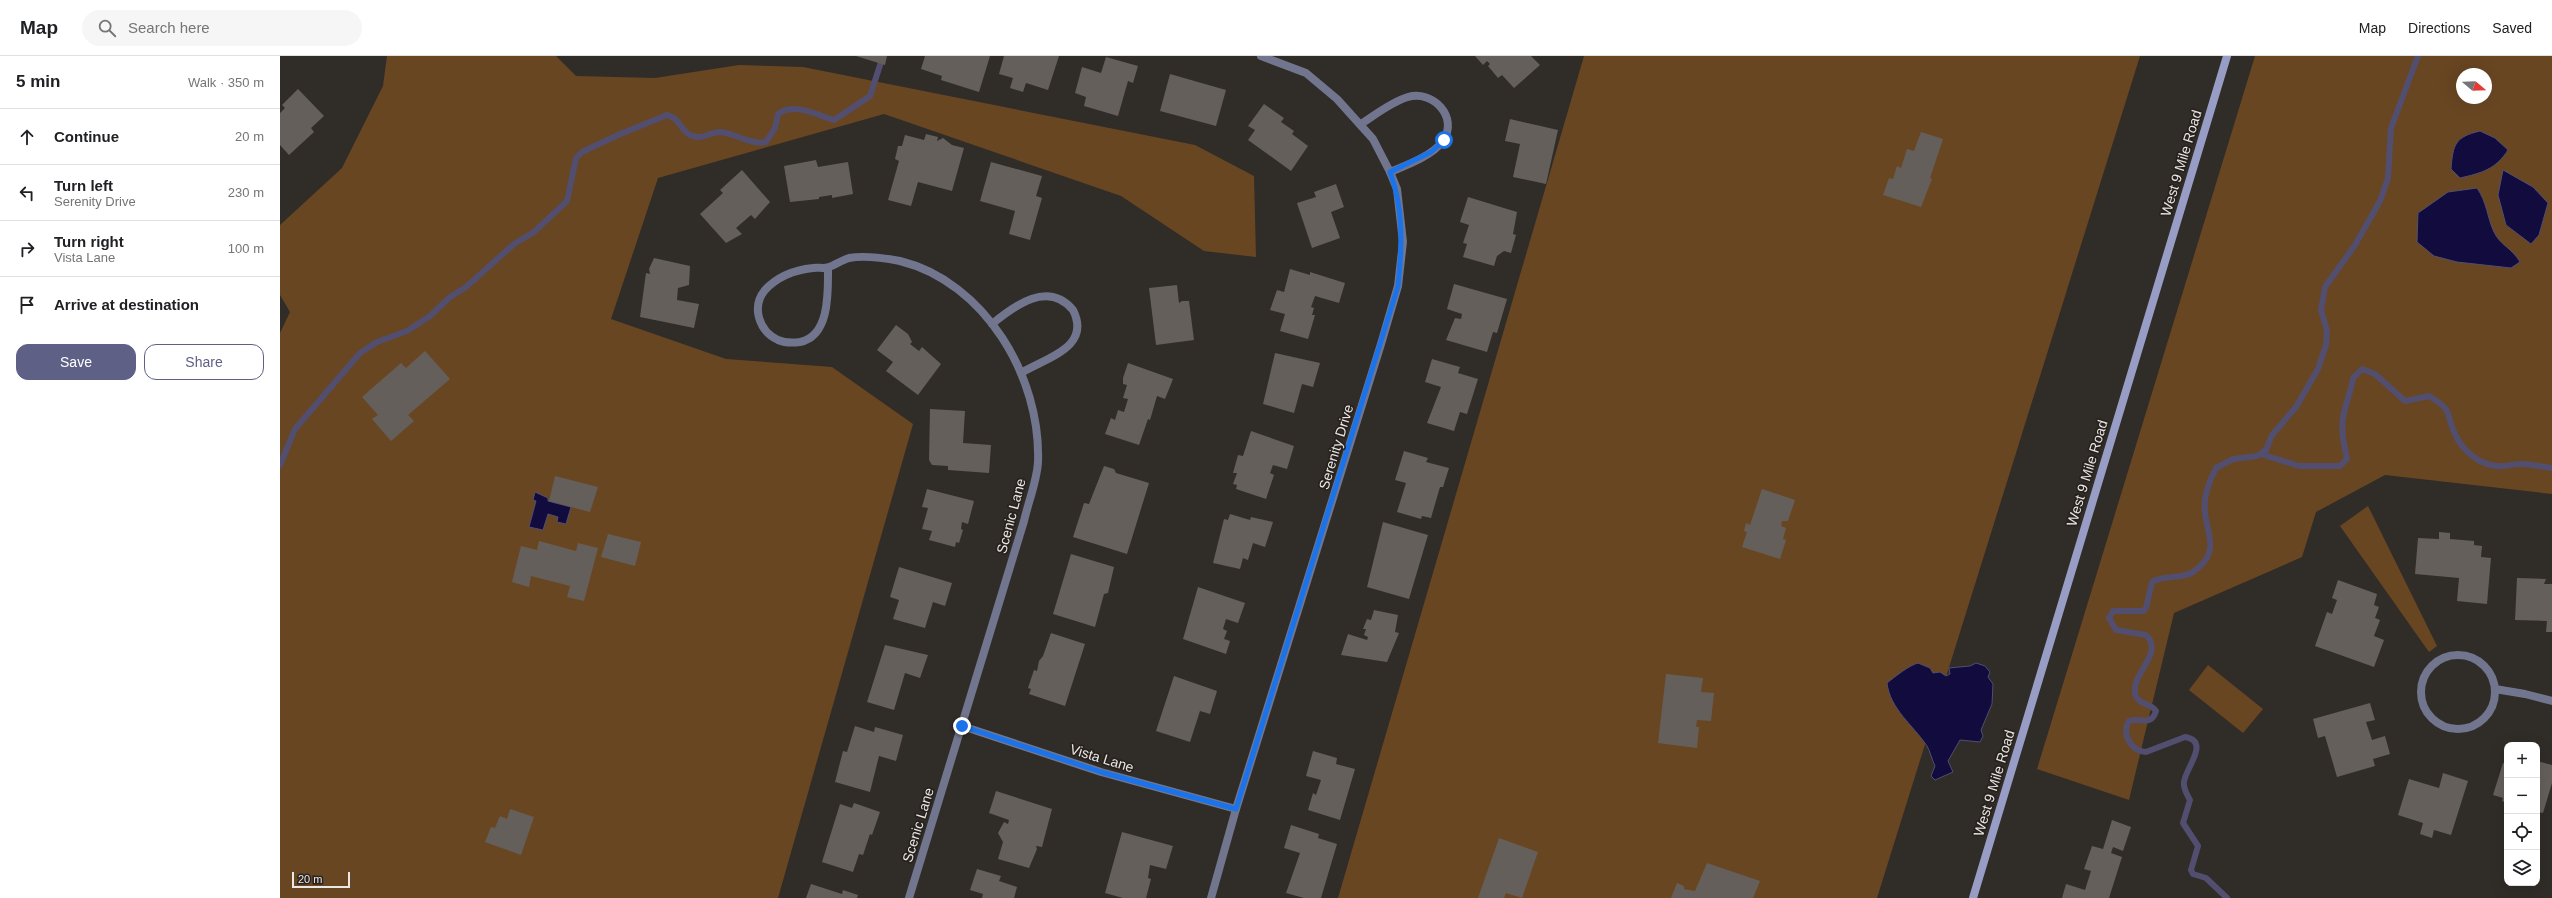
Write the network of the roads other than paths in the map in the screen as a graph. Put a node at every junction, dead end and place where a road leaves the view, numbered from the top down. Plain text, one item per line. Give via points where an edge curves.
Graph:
1 (1261, 56) edge
2 (2227, 56) edge
3 (1361, 124) junction
4 (1390, 172) junction
5 (828, 268) junction
6 (992, 324) junction
7 (1021, 373) junction
8 (2495, 689) junction
9 (2552, 701) edge
10 (962, 726) junction
11 (1236, 809) junction
12 (909, 898) edge
13 (1211, 898) edge
14 (1973, 898) edge

1 - 3 street, Serenity Drive via 1306,73 1337,99
2 - 14 street, West 9 Mile Road
3 - 4 street, Serenity Drive via 1382,151
3 - 4 street via 1390,106 1414,96 1431,98 1443,110 1447,128 1441,144 1431,152
4 - 11 street, Serenity Drive via 1397,189 1403,242 1398,286
5 - 5 street, Scenic Lane via 798,270 772,282 759,297 756,306 766,331 779,340 793,343 808,340 818,331 827,302
5 - 6 street, Scenic Lane via 850,258 888,258 912,264 945,280 978,308
6 - 7 street, Scenic Lane
6 - 7 street via 1016,305 1036,297 1053,297 1066,303 1073,310 1077,329 1069,346 1058,355
7 - 10 street, Scenic Lane via 1035,424 1038,463 1005,589
8 - 8 street via 2486,667 2465,655 2453,655 2440,659 2424,675 2421,700 2426,711 2444,727 2467,728 2480,722 2488,713 2494,702
8 - 9 street
10 - 11 street, Vista Lane via 1101,772
10 - 12 street, Scenic Lane
11 - 13 street, Serenity Drive

